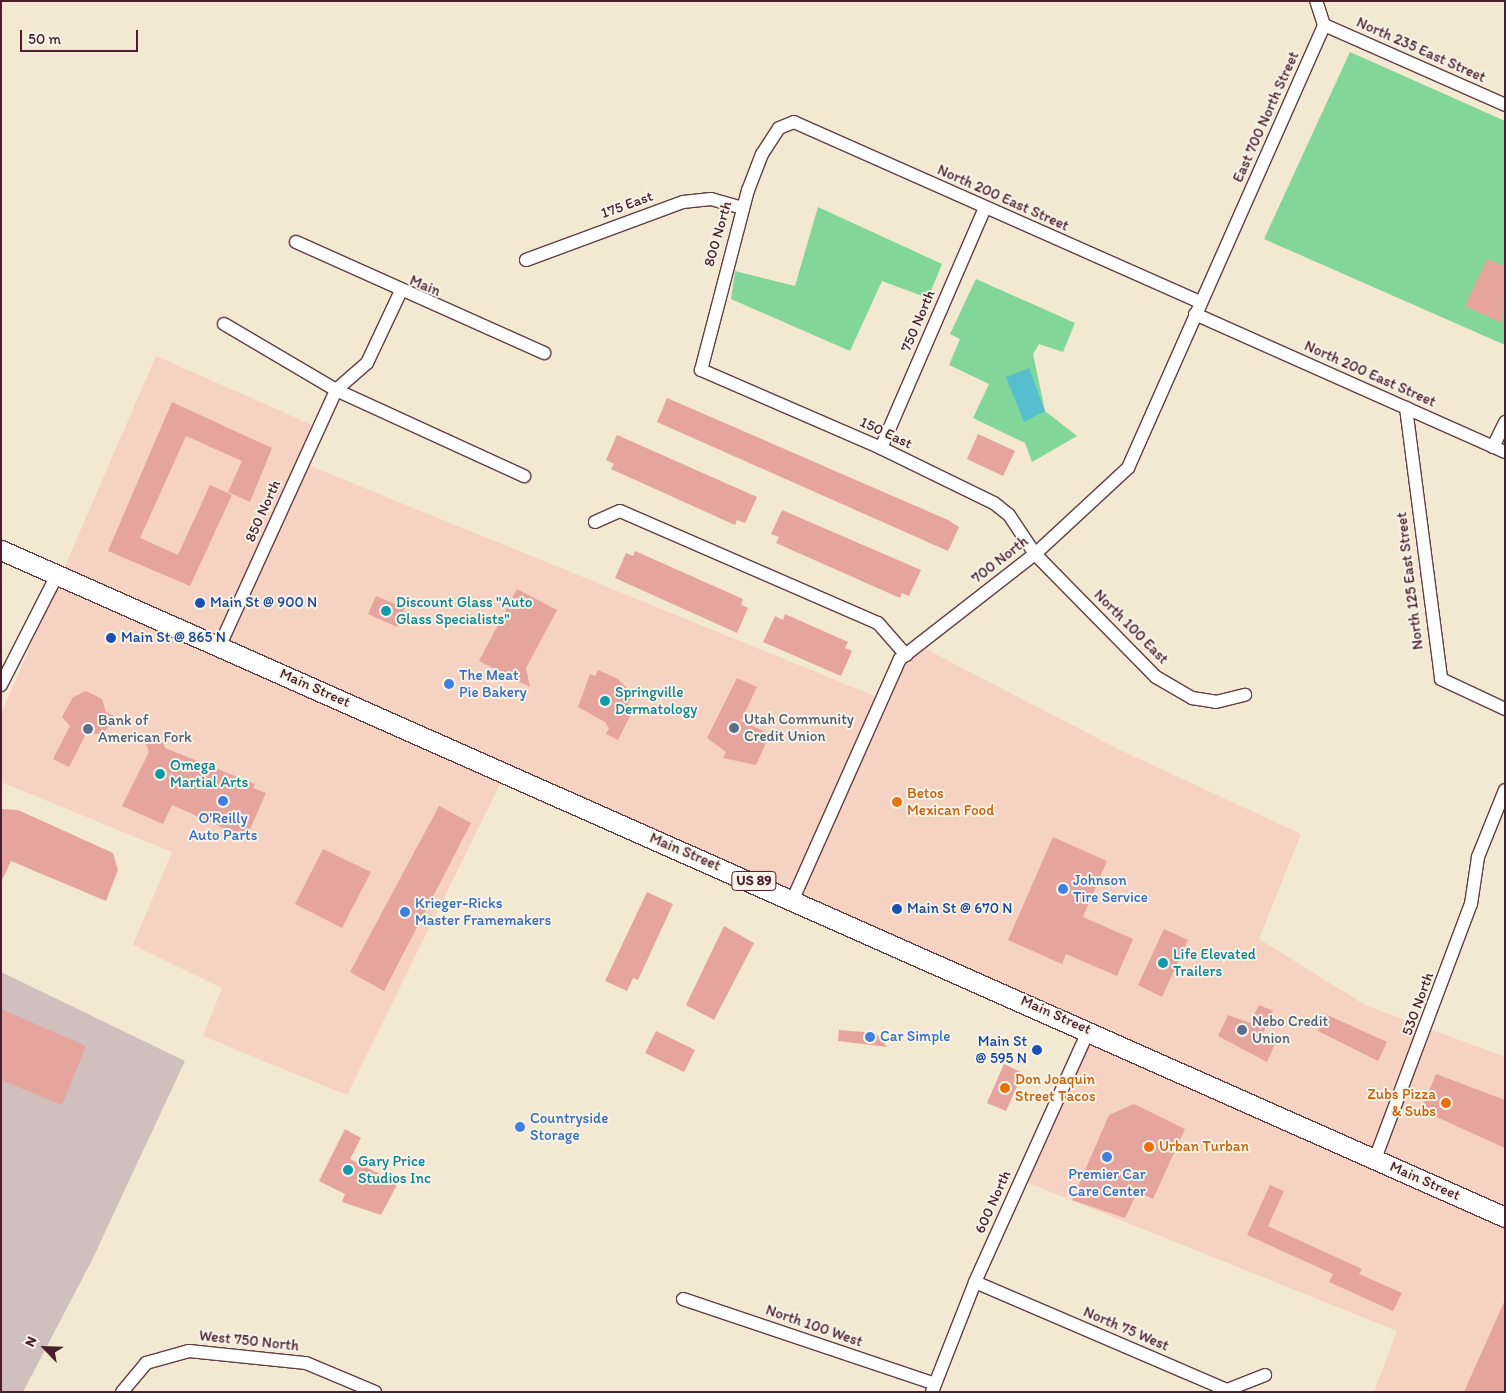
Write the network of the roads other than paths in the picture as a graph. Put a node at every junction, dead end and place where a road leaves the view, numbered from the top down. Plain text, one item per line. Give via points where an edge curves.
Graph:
1 (1316, 1) edge
2 (1324, 25) junction
3 (1505, 104) edge
4 (794, 122) joint
5 (742, 208) junction
6 (985, 208) junction
7 (296, 242) dead end
8 (1227, 245) joint
9 (526, 260) dead end
10 (400, 293) junction
11 (1198, 308) junction
12 (224, 324) dead end
13 (544, 353) dead end
14 (702, 370) joint
15 (336, 390) junction
16 (1406, 408) junction
17 (1505, 422) edge
18 (881, 448) junction
19 (1499, 450) edge
20 (524, 476) dead end
21 (596, 522) dead end
22 (1, 550) edge
23 (1035, 554) junction
24 (57, 575) junction
25 (220, 645) junction
26 (906, 655) junction
27 (1, 685) edge
28 (1245, 695) dead end
29 (1505, 710) edge
30 (1505, 790) edge
31 (1499, 819) edge
32 (793, 898) junction
33 (1089, 1029) junction
34 (1375, 1158) junction
35 (1505, 1217) edge
36 (975, 1282) junction
37 (683, 1299) dead end
38 (1265, 1375) dead end
39 (934, 1388) edge
40 (1226, 1391) edge
41 (122, 1392) edge
42 (375, 1392) edge

1 - 2 street
2 - 3 street, North 235 East Street
2 - 8 street, East 700 North Street
4 - 5 street, 800 North via 779,128 762,154
4 - 6 street, North 200 East Street
5 - 9 street, 175 East via 711,199 683,202
5 - 14 street, 800 North
6 - 11 street, North 200 East Street
6 - 18 street, 750 North
7 - 10 street, Main
8 - 11 street, 700 North
10 - 13 street, Main
10 - 15 street via 367,363
11 - 16 street, North 200 East Street
11 - 23 street, 700 North via 1128,468
12 - 15 street
14 - 18 street, 150 East
15 - 20 street
15 - 25 street, 850 North
16 - 19 street, North 200 East Street
16 - 29 street, North 125 East Street via 1441,679
17 - 19 street
18 - 23 street, 150 East via 994,503 1009,515
21 - 26 street via 620,511 878,623
22 - 24 main road, Main Street / US 89
23 - 26 street, 700 North
23 - 28 street, North 100 East via 1156,677 1192,698 1216,702
24 - 25 main road, Main Street / US 89
24 - 27 street
25 - 32 main road, Main Street / US 89
26 - 32 street, 700 North via 900,659
30 - 31 street, 530 North
31 - 34 street, 530 North via 1478,857 1471,904
32 - 33 main road, Main Street / US 89
33 - 34 main road, Main Street / US 89
33 - 36 street, 600 North
34 - 35 main road, Main Street / US 89
36 - 39 street, 600 North
36 - 40 street, North 75 West
37 - 39 street, North 100 West
38 - 40 street, North 75 West
41 - 42 street, West 750 North via 146,1362 189,1351 306,1363

